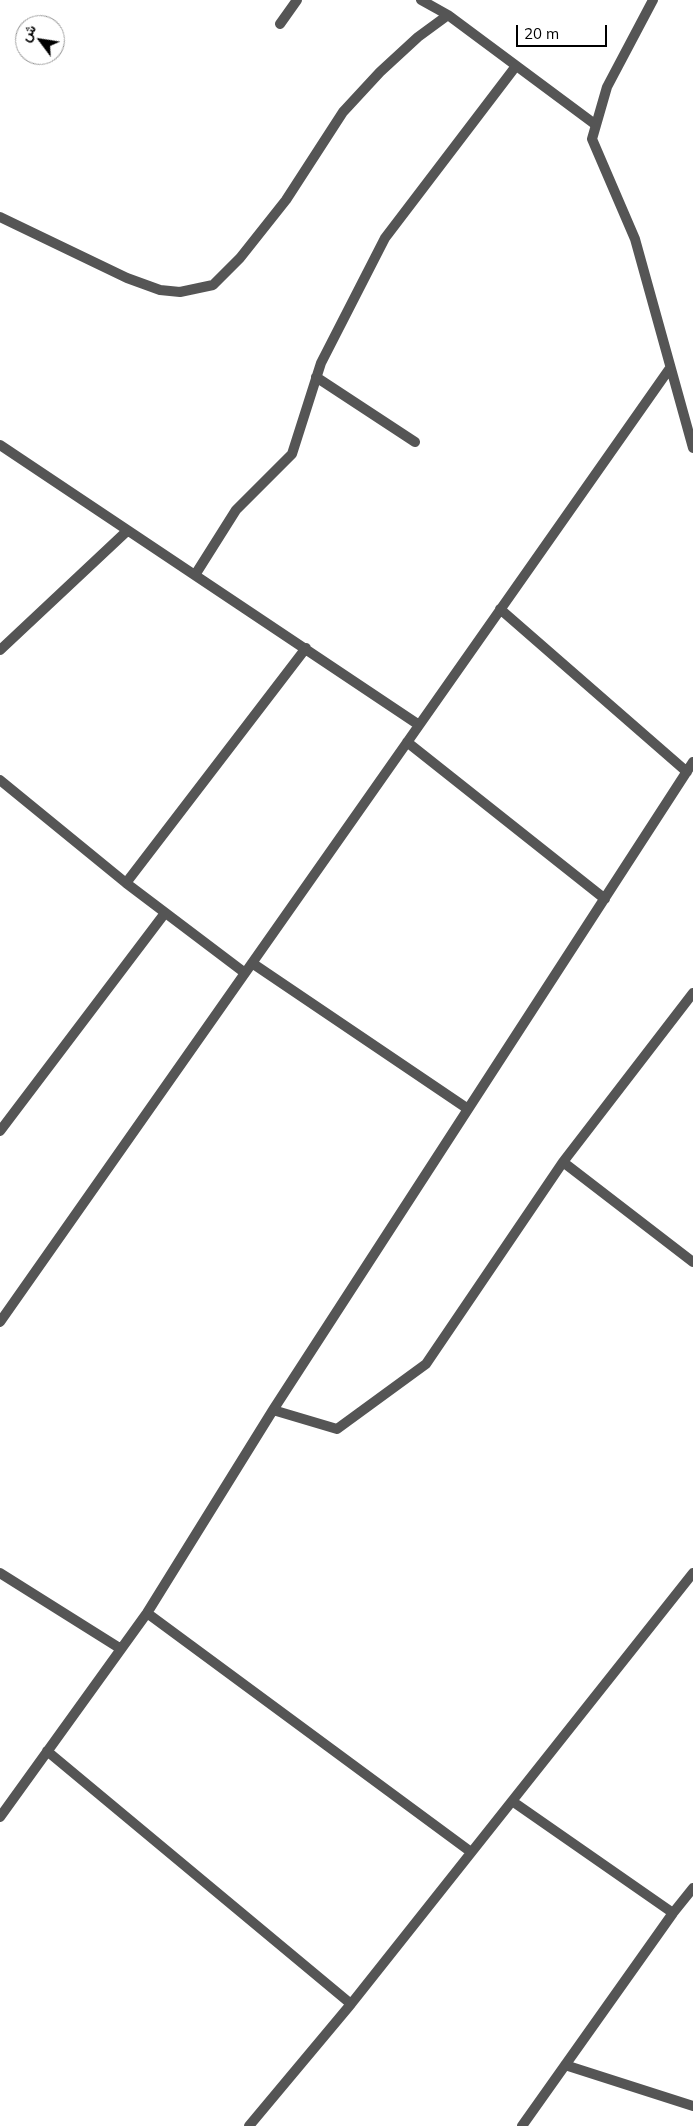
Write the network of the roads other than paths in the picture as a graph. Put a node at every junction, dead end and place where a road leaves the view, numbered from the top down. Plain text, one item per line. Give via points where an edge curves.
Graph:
1 (297, 0) edge
2 (421, 0) edge
3 (654, 0) edge
4 (448, 15) junction
5 (280, 24) dead end
6 (516, 66) junction
7 (596, 124) junction
8 (0, 217) edge
9 (670, 368) junction
10 (316, 377) junction
11 (415, 442) dead end
12 (0, 444) edge
13 (693, 448) edge
14 (127, 531) junction
15 (195, 574) junction
16 (500, 610) junction
17 (306, 648) junction
18 (0, 650) edge
19 (419, 725) junction
20 (407, 742) junction
21 (693, 762) edge
22 (687, 772) junction
23 (0, 780) edge
24 (126, 884) junction
25 (605, 899) junction
26 (165, 913) junction
27 (252, 963) junction
28 (245, 973) junction
29 (693, 992) edge
30 (468, 1109) junction
31 (0, 1131) edge
32 (563, 1162) junction
33 (693, 1262) edge
34 (0, 1322) edge
35 (274, 1410) junction
36 (0, 1572) edge
37 (693, 1573) edge
38 (147, 1613) junction
39 (121, 1650) junction
40 (47, 1750) junction
41 (512, 1801) junction
42 (0, 1817) edge
43 (471, 1852) junction
44 (693, 1888) edge
45 (673, 1913) junction
46 (351, 2004) junction
47 (565, 2066) junction
48 (693, 2106) edge
49 (249, 2126) edge
50 (522, 2126) edge

1 - 5 street
2 - 4 street
3 - 7 street via 607,87
4 - 6 street
4 - 8 street via 380,72 343,112 286,200 240,258 213,285 180,292 160,290 127,278
6 - 7 street
6 - 10 street via 384,238
7 - 9 street via 592,139 635,239
9 - 13 street
9 - 16 street
10 - 11 street
10 - 15 street via 292,454 236,510
12 - 14 street
14 - 15 street
14 - 18 street
15 - 17 street
16 - 19 street
16 - 22 street
17 - 19 street
17 - 24 street
19 - 20 street
20 - 25 street
20 - 27 street
21 - 22 street
22 - 25 street
23 - 24 street
24 - 26 street
25 - 30 street
26 - 28 street
26 - 31 street
27 - 28 street
27 - 30 street
28 - 34 street
29 - 32 street
30 - 35 street
32 - 33 street
32 - 35 street via 426,1364 337,1429
35 - 38 street
36 - 39 street
37 - 41 street
38 - 39 street
38 - 43 street
39 - 40 street
40 - 42 street
40 - 46 street
41 - 43 street
41 - 45 street
43 - 46 street
44 - 45 street
45 - 47 street
46 - 49 street
47 - 48 street
47 - 50 street

